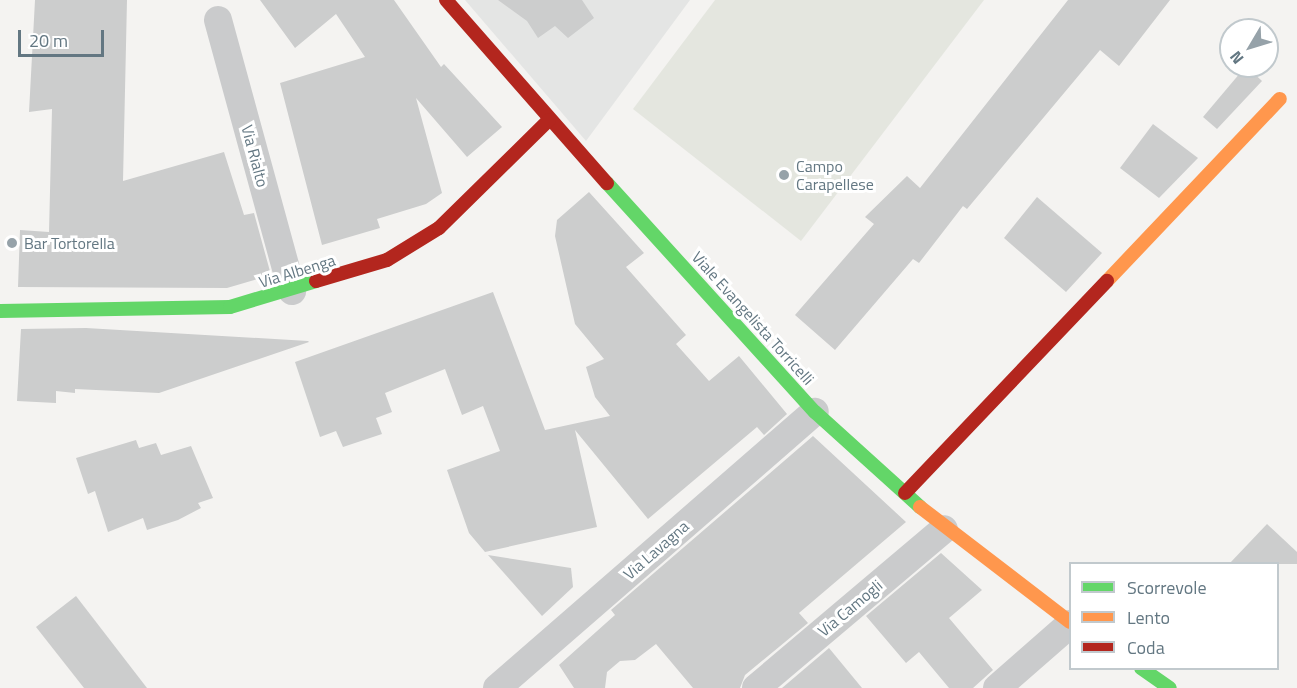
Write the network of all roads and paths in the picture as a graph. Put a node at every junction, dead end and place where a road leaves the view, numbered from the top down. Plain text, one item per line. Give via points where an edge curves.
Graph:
1 (446, 0) edge
2 (218, 20) dead end
3 (1280, 99) dead end
4 (549, 120) junction
5 (292, 291) junction
6 (0, 311) edge
7 (815, 412) junction
8 (905, 493) junction
9 (944, 529) junction
10 (1069, 622) edge
11 (1069, 625) edge
12 (1143, 670) edge
13 (497, 688) edge
14 (756, 688) edge
15 (997, 688) edge
16 (1170, 688) edge

1 - 4 street, Viale Evangelista Torricelli
2 - 5 street, Via Rialto
3 - 8 street
4 - 5 street, Via Albenga via 439,228 387,260
4 - 7 street, Viale Evangelista Torricelli
5 - 6 street, Via Albenga via 230,307
7 - 8 street, Viale Evangelista Torricelli
7 - 13 street, Via Lavagna
8 - 9 street, Viale Evangelista Torricelli
9 - 10 street, Viale Evangelista Torricelli
9 - 14 street, Via Camogli
11 - 15 street
12 - 16 street

